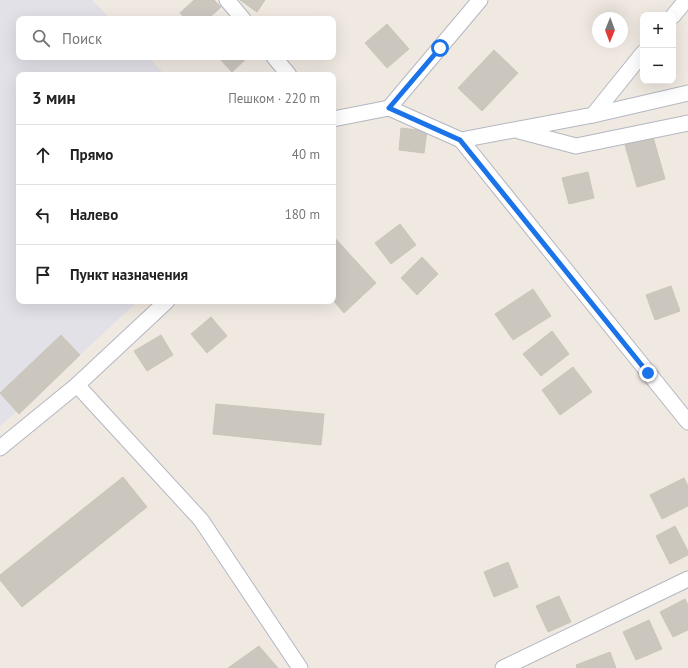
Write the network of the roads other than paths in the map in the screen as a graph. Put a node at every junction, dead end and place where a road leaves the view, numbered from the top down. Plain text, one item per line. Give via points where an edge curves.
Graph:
1 (227, 0) edge
2 (480, 0) edge
3 (686, 0) edge
4 (676, 12) edge
5 (240, 16) edge
6 (640, 57) edge
7 (276, 60) edge
8 (286, 72) edge
9 (688, 93) edge
10 (389, 108) junction
11 (593, 115) junction
12 (336, 118) edge
13 (688, 123) edge
14 (514, 130) junction
15 (460, 140) junction
16 (164, 304) edge
17 (77, 385) junction
18 (688, 422) edge
19 (0, 448) edge
20 (688, 579) edge
21 (300, 668) edge
22 (503, 668) edge

1 - 5 street
2 - 10 street
3 - 4 street
6 - 11 street
7 - 8 street
9 - 11 street
10 - 12 street
10 - 15 street
11 - 14 street
13 - 14 street via 576,146
14 - 15 street
15 - 18 street
16 - 17 street
17 - 19 street
17 - 21 street via 201,520
20 - 22 street

